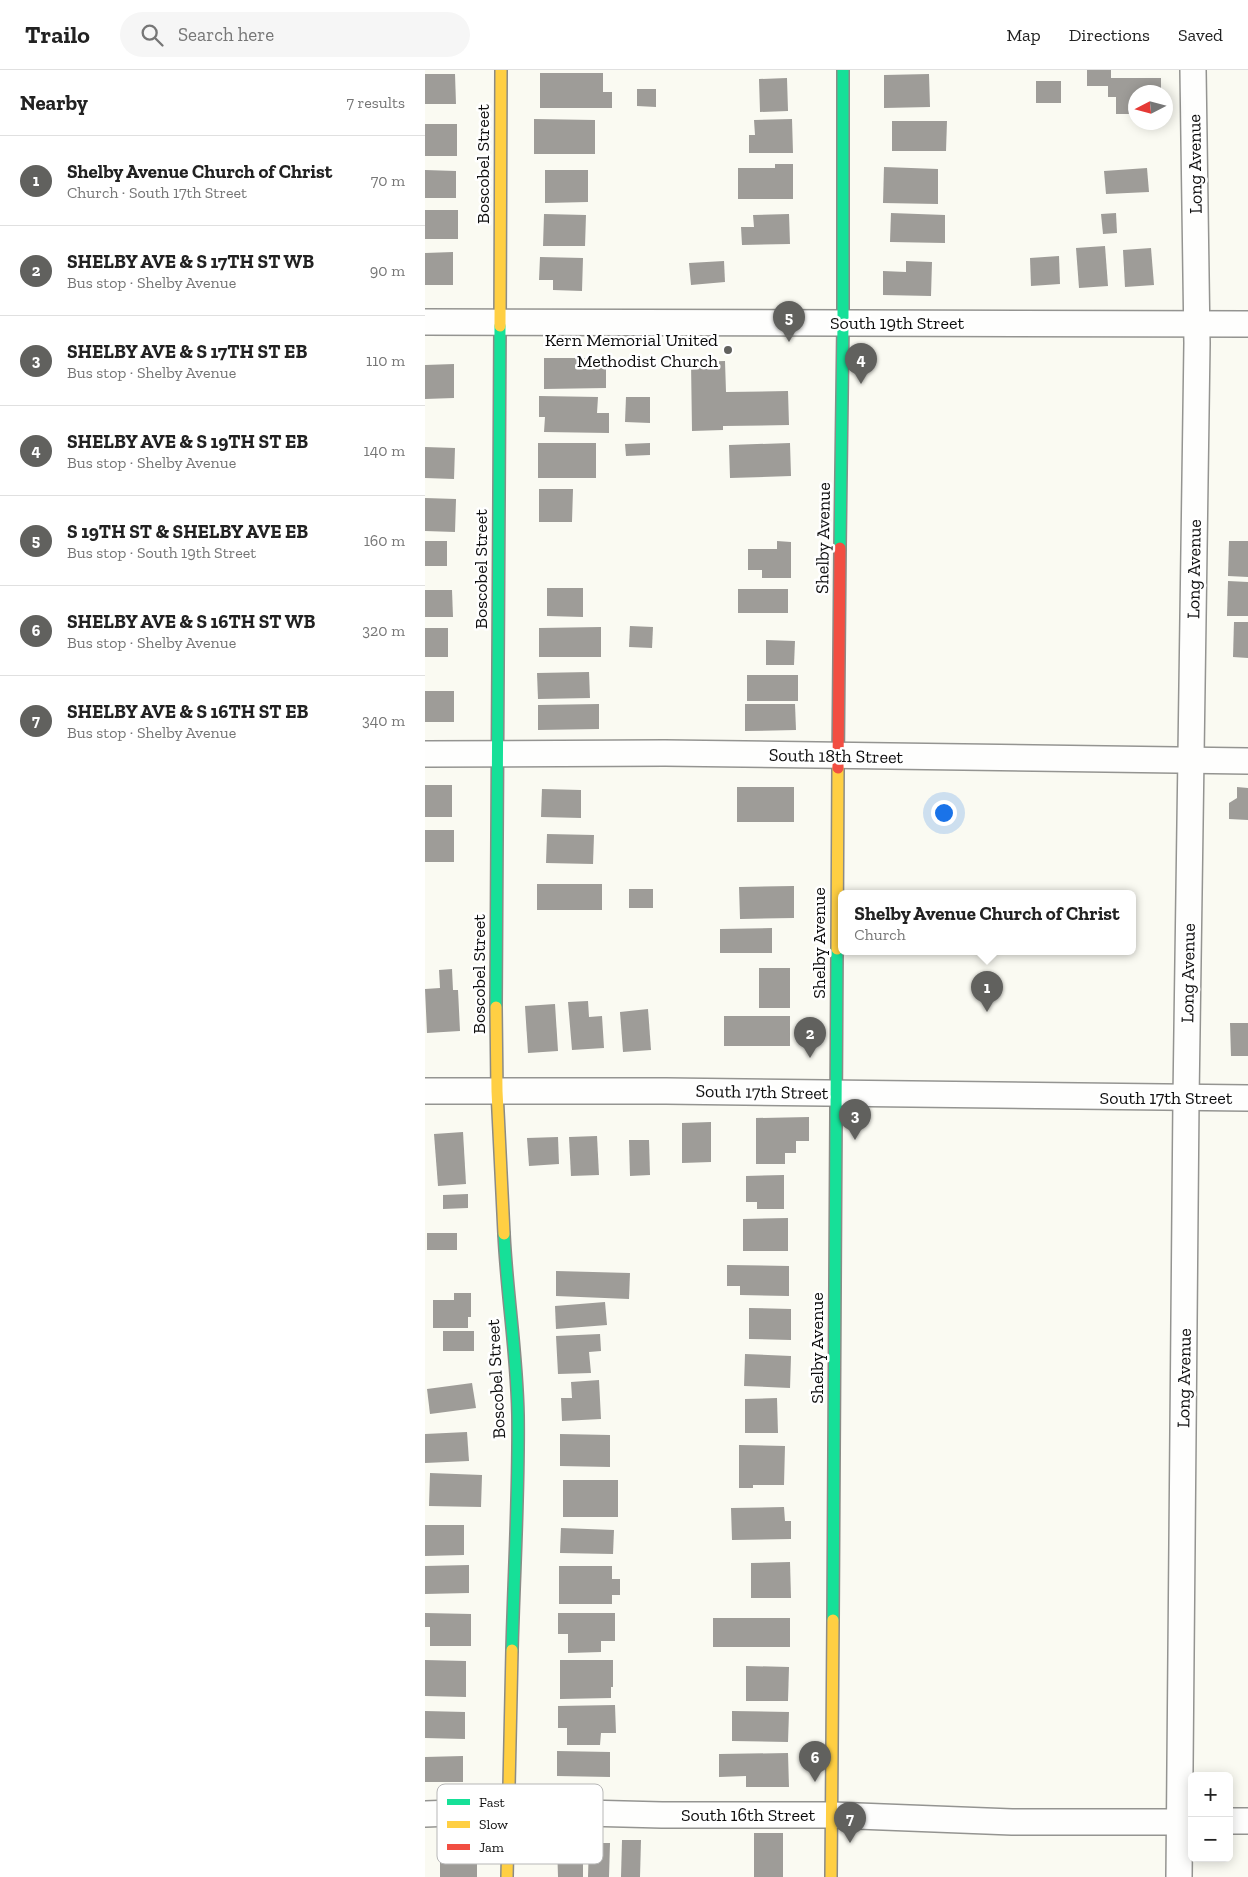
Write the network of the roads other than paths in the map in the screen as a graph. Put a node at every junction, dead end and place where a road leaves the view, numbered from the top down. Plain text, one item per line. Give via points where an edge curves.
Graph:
1 (501, 70) edge
2 (843, 70) edge
3 (1193, 70) edge
4 (425, 322) edge
5 (499, 323) junction
6 (843, 323) junction
7 (1197, 323) junction
8 (1248, 324) edge
9 (425, 754) edge
10 (497, 755) junction
11 (837, 756) junction
12 (1191, 760) junction
13 (1248, 761) edge
14 (425, 1091) edge
15 (497, 1091) junction
16 (836, 1093) junction
17 (1248, 1098) edge
18 (1186, 1099) junction
19 (508, 1784) edge
20 (603, 1813) edge
21 (832, 1815) junction
22 (1233, 1821) edge
23 (1248, 1821) edge
24 (1186, 1822) edge
25 (507, 1864) edge
26 (507, 1877) edge
27 (831, 1877) edge
28 (1179, 1877) edge

1 - 5 street, Boscobel Street
2 - 6 street, Shelby Avenue
3 - 7 street, Long Avenue
4 - 5 street, South 19th Street
5 - 6 street, South 19th Street
5 - 10 street, Boscobel Street
6 - 7 street, South 19th Street
6 - 11 street, Shelby Avenue
7 - 8 street, South 19th Street
7 - 12 street, Long Avenue
9 - 10 street, South 18th Street
10 - 11 street, South 18th Street
10 - 15 street, Boscobel Street
11 - 12 street, South 18th Street
11 - 16 street, Shelby Avenue
12 - 13 street, South 18th Street
12 - 18 street, Long Avenue
14 - 15 street, South 17th Street
15 - 16 street, South 17th Street
15 - 19 street, Boscobel Street via 507,1293 513,1330 518,1415
16 - 18 street, South 17th Street
16 - 21 street, Shelby Avenue
17 - 18 street, South 17th Street
18 - 24 street, Long Avenue
20 - 21 street, South 16th Street
21 - 24 street, South 16th Street via 1012,1822
21 - 27 street, Shelby Avenue
22 - 23 street
24 - 28 street, Long Avenue
25 - 26 street, Boscobel Street

